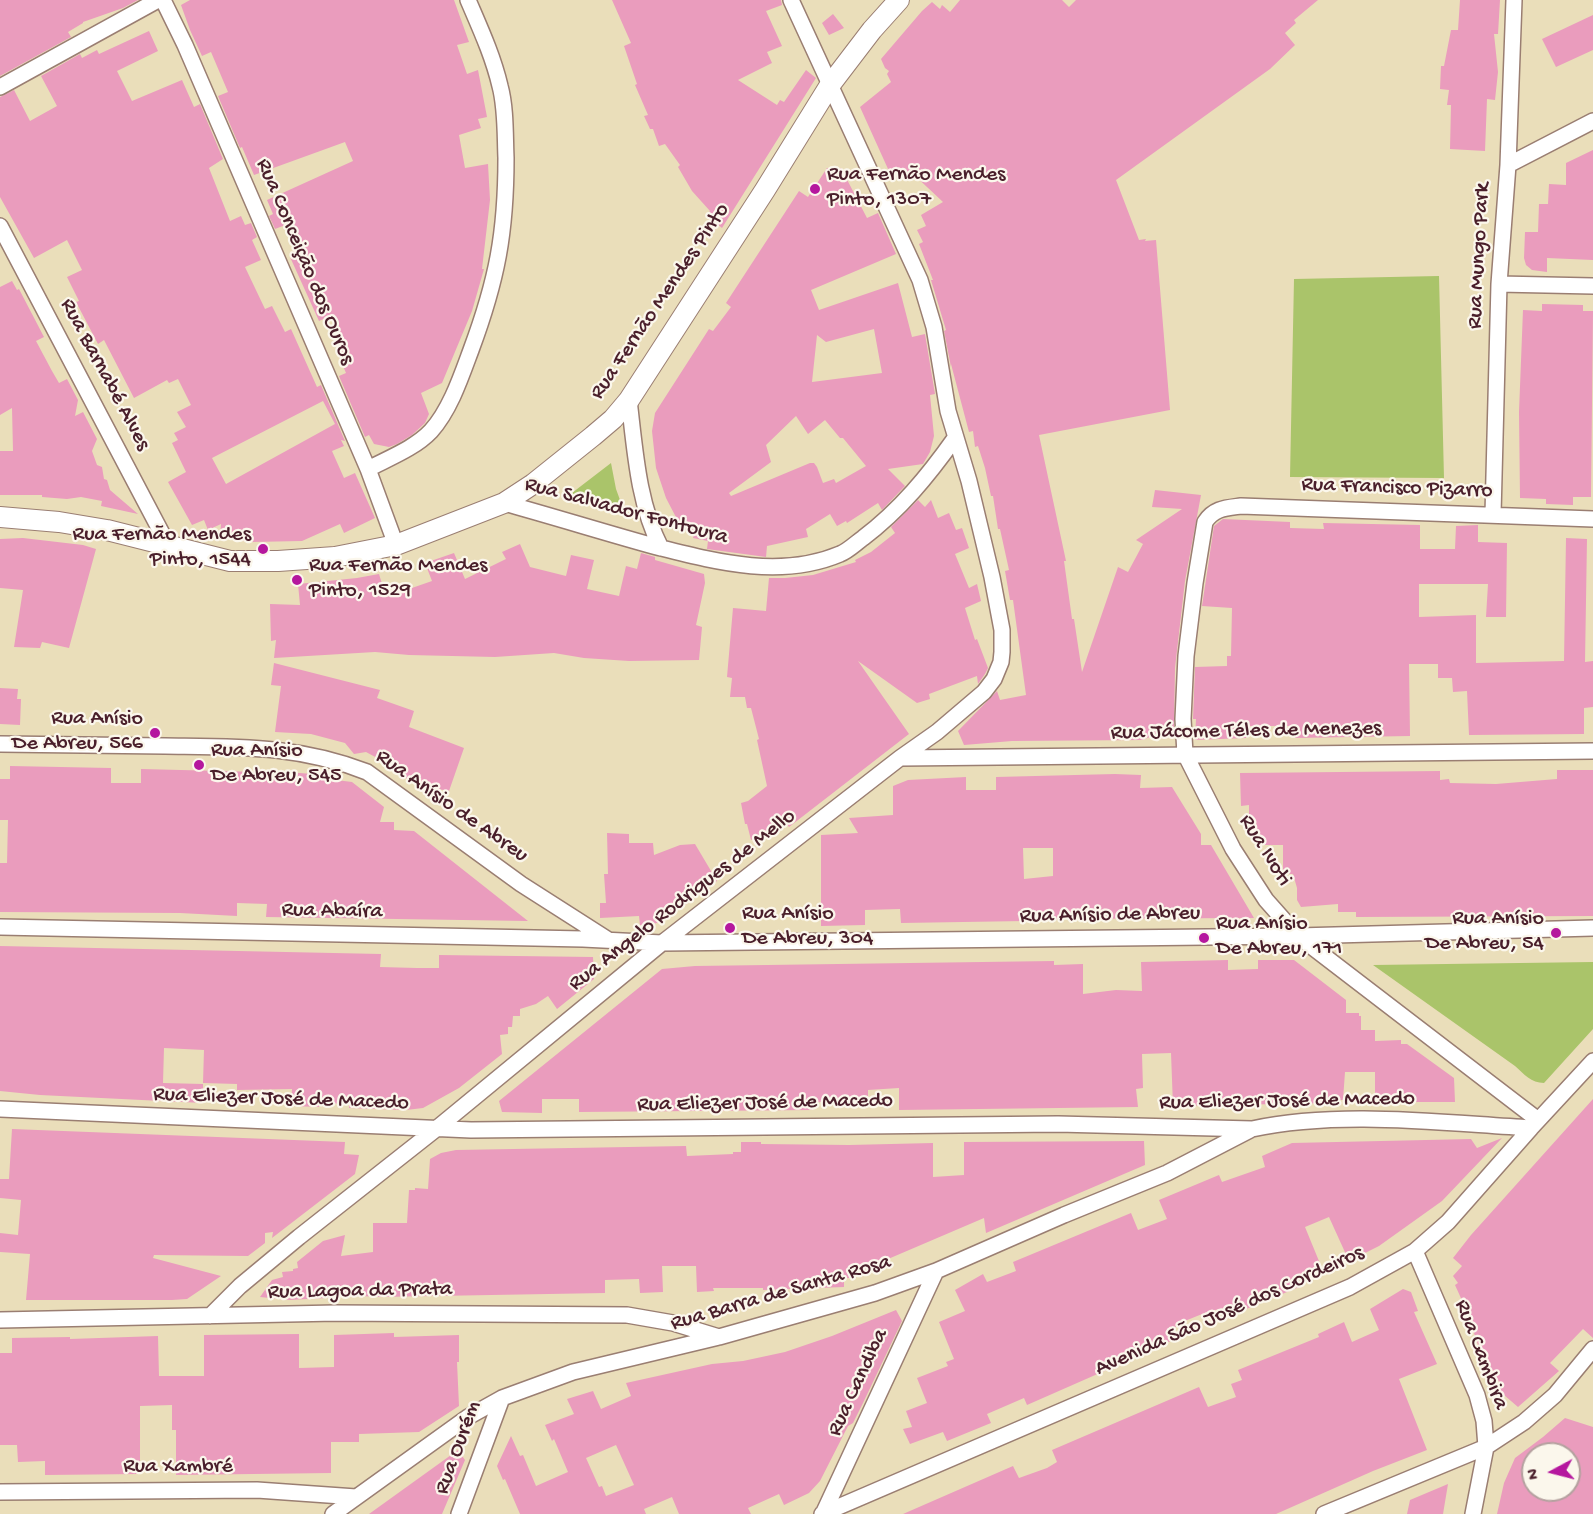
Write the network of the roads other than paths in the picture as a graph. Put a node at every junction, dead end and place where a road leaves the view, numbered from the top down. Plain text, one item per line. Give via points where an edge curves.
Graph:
1 (161, 0) edge
2 (468, 0) edge
3 (791, 0) edge
4 (899, 0) edge
5 (1514, 0) edge
6 (830, 85) junction
7 (0, 87) edge
8 (1593, 121) edge
9 (1508, 165) junction
10 (0, 226) edge
11 (1499, 284) junction
12 (1593, 286) edge
13 (629, 400) junction
14 (955, 438) junction
15 (368, 469) junction
16 (504, 503) junction
17 (1494, 514) junction
18 (0, 517) edge
19 (1593, 519) edge
20 (1205, 522) joint
21 (168, 545) junction
22 (396, 545) junction
23 (662, 548) junction
24 (0, 744) edge
25 (1593, 751) edge
26 (1185, 754) junction
27 (900, 758) junction
28 (0, 927) edge
29 (1593, 928) edge
30 (1298, 936) junction
31 (609, 940) junction
32 (662, 943) junction
33 (1593, 1061) edge
34 (0, 1109) edge
35 (1534, 1124) junction
36 (436, 1129) junction
37 (1252, 1129) junction
38 (1415, 1251) junction
39 (936, 1271) junction
40 (210, 1316) junction
41 (0, 1320) edge
42 (718, 1337) junction
43 (1593, 1349) edge
44 (502, 1398) junction
45 (1486, 1447) junction
46 (0, 1492) edge
47 (357, 1497) junction
48 (333, 1514) edge
49 (459, 1514) edge
50 (823, 1514) edge
51 (1324, 1514) edge
52 (1473, 1514) edge

1 - 7 street
1 - 15 street, Rua Conceição dos Ouros via 185,45
2 - 15 street via 501,87 506,199 499,259 484,316 441,417 413,445
3 - 6 street
4 - 6 street, Rua Fernão Mendes Pinto
5 - 9 street, Rua Mungo Park
6 - 13 street, Rua Fernão Mendes Pinto
6 - 14 street via 920,280 932,317
8 - 9 street
9 - 11 street, Rua Mungo Park
10 - 21 street, Rua Barnabé Alves
11 - 12 street
11 - 17 street, Rua Mungo Park
13 - 16 street, Rua Fernão Mendes Pinto via 593,436
13 - 23 street via 644,499
14 - 23 street, Rua Salvador Fontoura via 905,501 843,553 811,564 786,567 739,565
14 - 27 street, Rua Angelo Rodrigues de Mello via 992,578 1002,630 1000,662 984,692
15 - 22 street, Rua Conceição dos Ouros
16 - 22 street, Rua Fernão Mendes Pinto
16 - 23 street, Rua Salvador Fontoura
17 - 19 street, Rua Francisco Pizarro
17 - 20 street, Rua Francisco Pizarro via 1241,506 1218,509
18 - 21 street, Rua Fernão Mendes Pinto via 107,530
20 - 26 street, Rua Ivoti via 1186,656
21 - 22 street, Rua Fernão Mendes Pinto via 230,561 278,561 335,557
24 - 31 street, Rua Anísio de Abreu via 235,745 338,760 367,772 521,884
25 - 26 street, Rua Jácome Téles de Menezes
26 - 27 street, Rua Jácome Téles de Menezes
26 - 30 street, Rua Ivoti via 1233,849 1266,900
27 - 32 street, Rua Angelo Rodrigues de Mello
28 - 31 street, Rua Abaíra
29 - 30 street, Rua Anísio de Abreu
30 - 32 street, Rua Anísio de Abreu
30 - 35 street, Rua Ivoti
31 - 32 street, Rua Abaíra
32 - 36 street, Rua Angelo Rodrigues de Mello
33 - 35 street, Avenida São José dos Cordeiros
34 - 36 street, Rua Eliezer José de Macedo
35 - 37 street, Rua Eliezer José de Macedo via 1358,1119
35 - 38 street, Avenida São José dos Cordeiros via 1448,1222
36 - 37 street, Rua Eliezer José de Macedo via 1046,1124
36 - 40 street, Rua Angelo Rodrigues de Mello via 299,1237
37 - 39 street, Rua Barra de Santa Rosa via 1167,1173
38 - 45 street, Rua Cambira via 1477,1395
38 - 50 street, Avenida São José dos Cordeiros via 1350,1287
39 - 42 street, Rua Barra de Santa Rosa via 875,1293
39 - 50 street, Rua Candiba
40 - 41 street, Rua Lagoa da Prata
40 - 42 street, Rua Lagoa da Prata via 627,1315 673,1323
42 - 44 street, Rua Barra de Santa Rosa via 573,1372
43 - 45 street via 1555,1395
44 - 47 street, Rua Barra de Santa Rosa via 468,1417
44 - 49 street, Rua Ourém
45 - 51 street
45 - 52 street, Rua Cambira
46 - 47 street, Rua Xambré via 257,1490
47 - 48 street, Rua Barra de Santa Rosa

